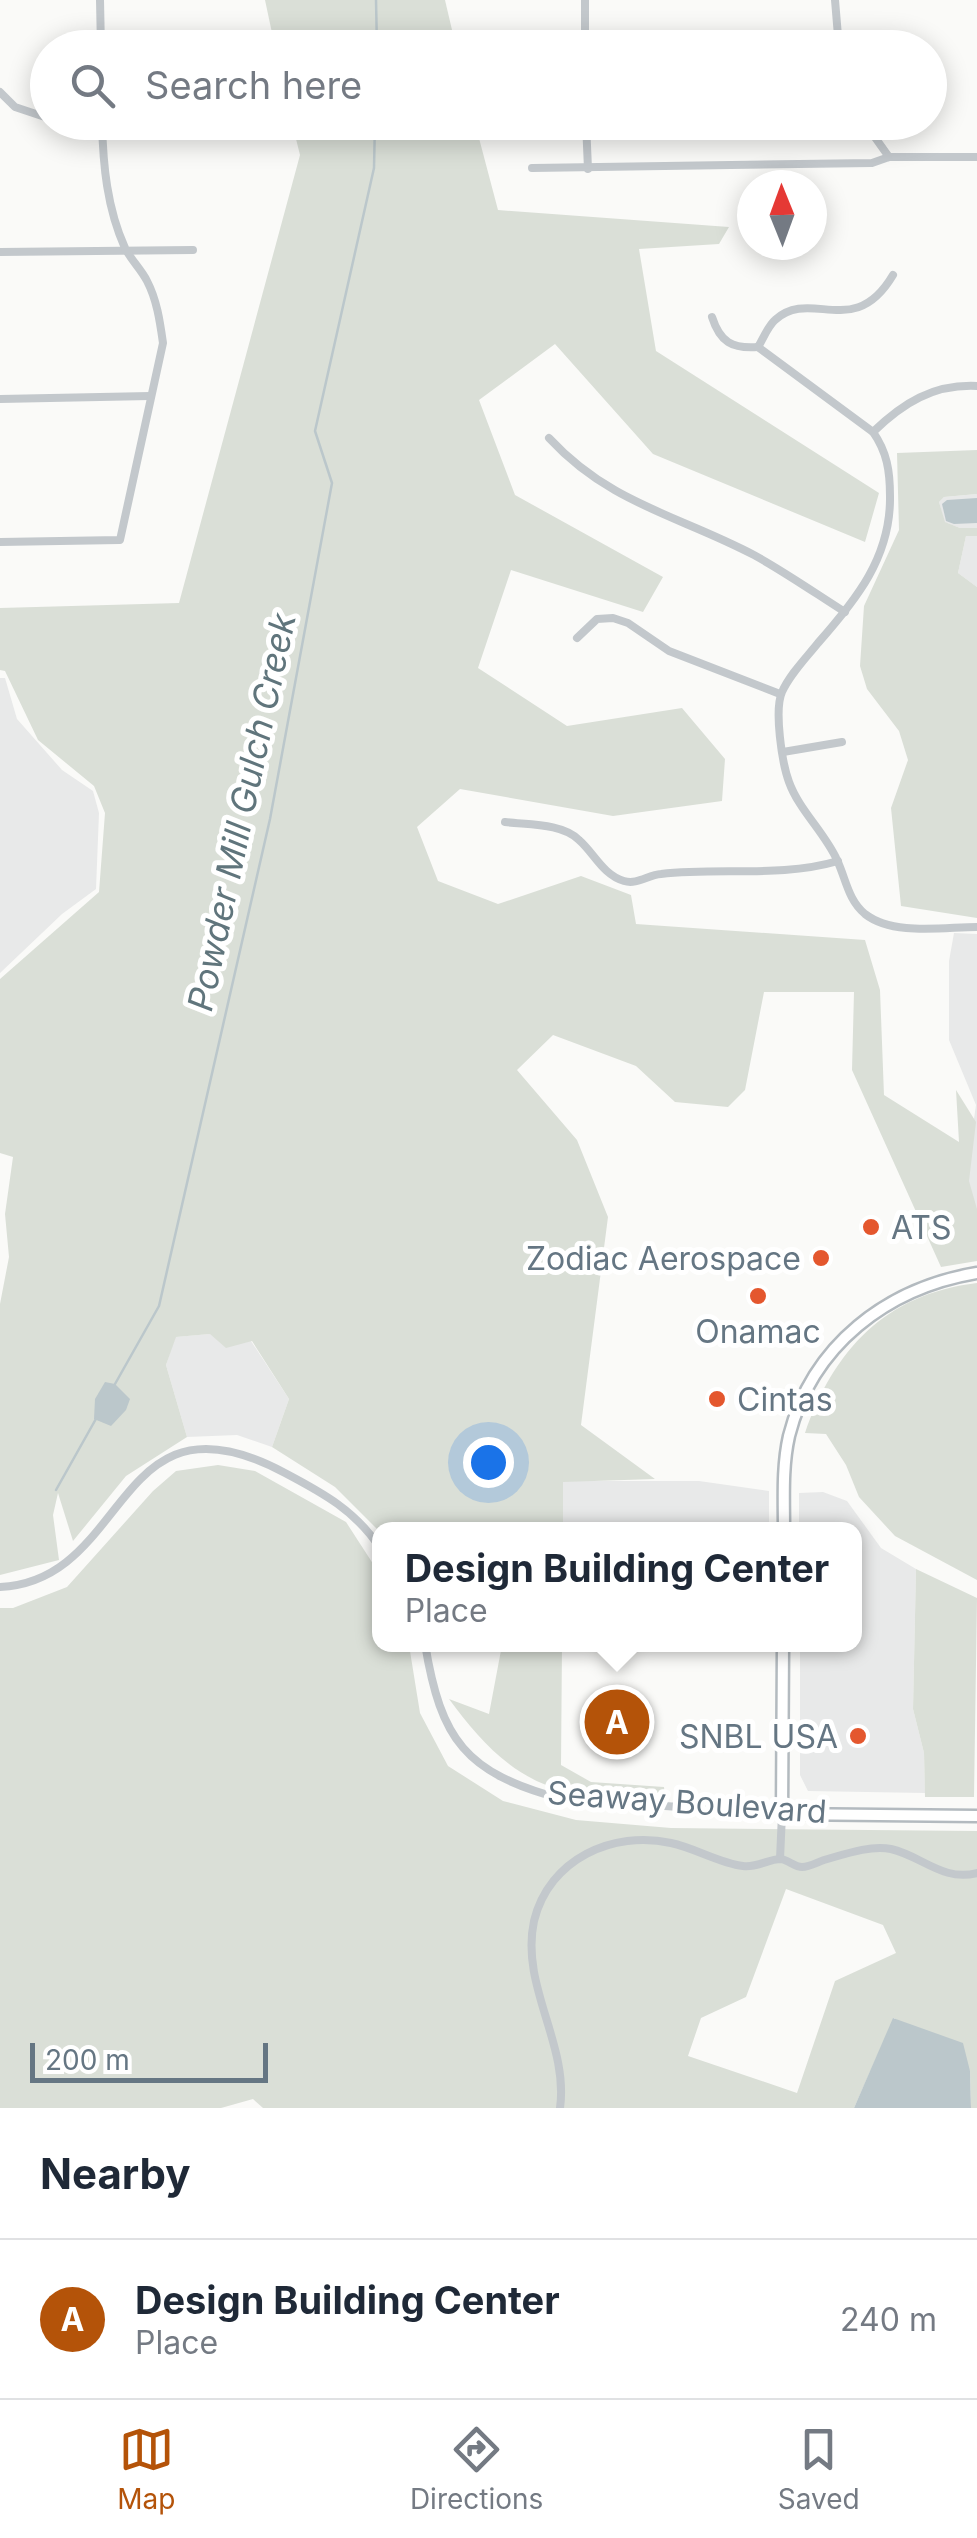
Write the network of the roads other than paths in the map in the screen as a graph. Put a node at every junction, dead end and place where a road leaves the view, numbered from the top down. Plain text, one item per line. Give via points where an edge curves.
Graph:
1 (100, 0) edge
2 (585, 0) edge
3 (835, 0) edge
4 (101, 30) edge
5 (585, 30) edge
6 (838, 30) edge
7 (0, 92) edge
8 (30, 112) edge
9 (103, 140) edge
10 (587, 140) edge
11 (877, 140) edge
12 (977, 156) edge
13 (889, 157) junction
14 (532, 168) dead end
15 (588, 169) junction
16 (126, 250) junction
17 (193, 250) dead end
18 (0, 252) edge
19 (893, 275) dead end
20 (712, 317) dead end
21 (758, 347) junction
22 (977, 386) edge
23 (150, 396) junction
24 (0, 398) edge
25 (873, 432) junction
26 (549, 438) dead end
27 (0, 542) edge
28 (845, 612) junction
29 (578, 638) dead end
30 (780, 694) junction
31 (842, 742) dead end
32 (783, 752) junction
33 (505, 822) dead end
34 (838, 861) junction
35 (977, 927) edge
36 (977, 1273) edge
37 (784, 1522) edge
38 (372, 1538) edge
39 (0, 1587) edge
40 (426, 1652) edge
41 (784, 1652) edge
42 (782, 1814) junction
43 (977, 1816) edge
44 (780, 1859) junction
45 (977, 1873) edge
46 (560, 2108) edge

1 - 4 street
2 - 5 street
3 - 6 street
7 - 8 street
9 - 16 street via 104,171
10 - 15 street
11 - 13 street
12 - 13 street
13 - 15 street via 872,163
14 - 15 street
16 - 17 street
16 - 18 street
16 - 23 street via 148,281 159,314 163,342
19 - 21 street via 874,302 859,308 793,310 774,320
20 - 21 street via 718,334 739,348
21 - 25 street
22 - 25 street via 941,388 910,400
23 - 24 street
23 - 27 street via 120,540
25 - 28 street via 890,474 890,510 865,588
26 - 28 street via 611,490 756,556
28 - 30 street
29 - 30 street via 597,620 613,618 669,652
30 - 32 street
31 - 32 street
32 - 34 street via 789,784
33 - 34 street via 564,830 607,872 633,882 657,874 805,870
34 - 35 street via 848,893 864,914 885,924
36 - 37 street via 892,1300 835,1347 804,1397 789,1439
38 - 39 street via 349,1510 276,1468 230,1452 193,1451 171,1456 134,1482 68,1564 36,1581
40 - 42 street, Seaway Boulevard via 434,1696 453,1737 478,1762 532,1790 616,1804
41 - 42 street
42 - 43 street, Seaway Boulevard
42 - 44 street
44 - 45 street via 803,1867 878,1848 943,1873
44 - 46 street via 744,1866 643,1838 596,1848 567,1866 542,1898 531,1943 562,2082

